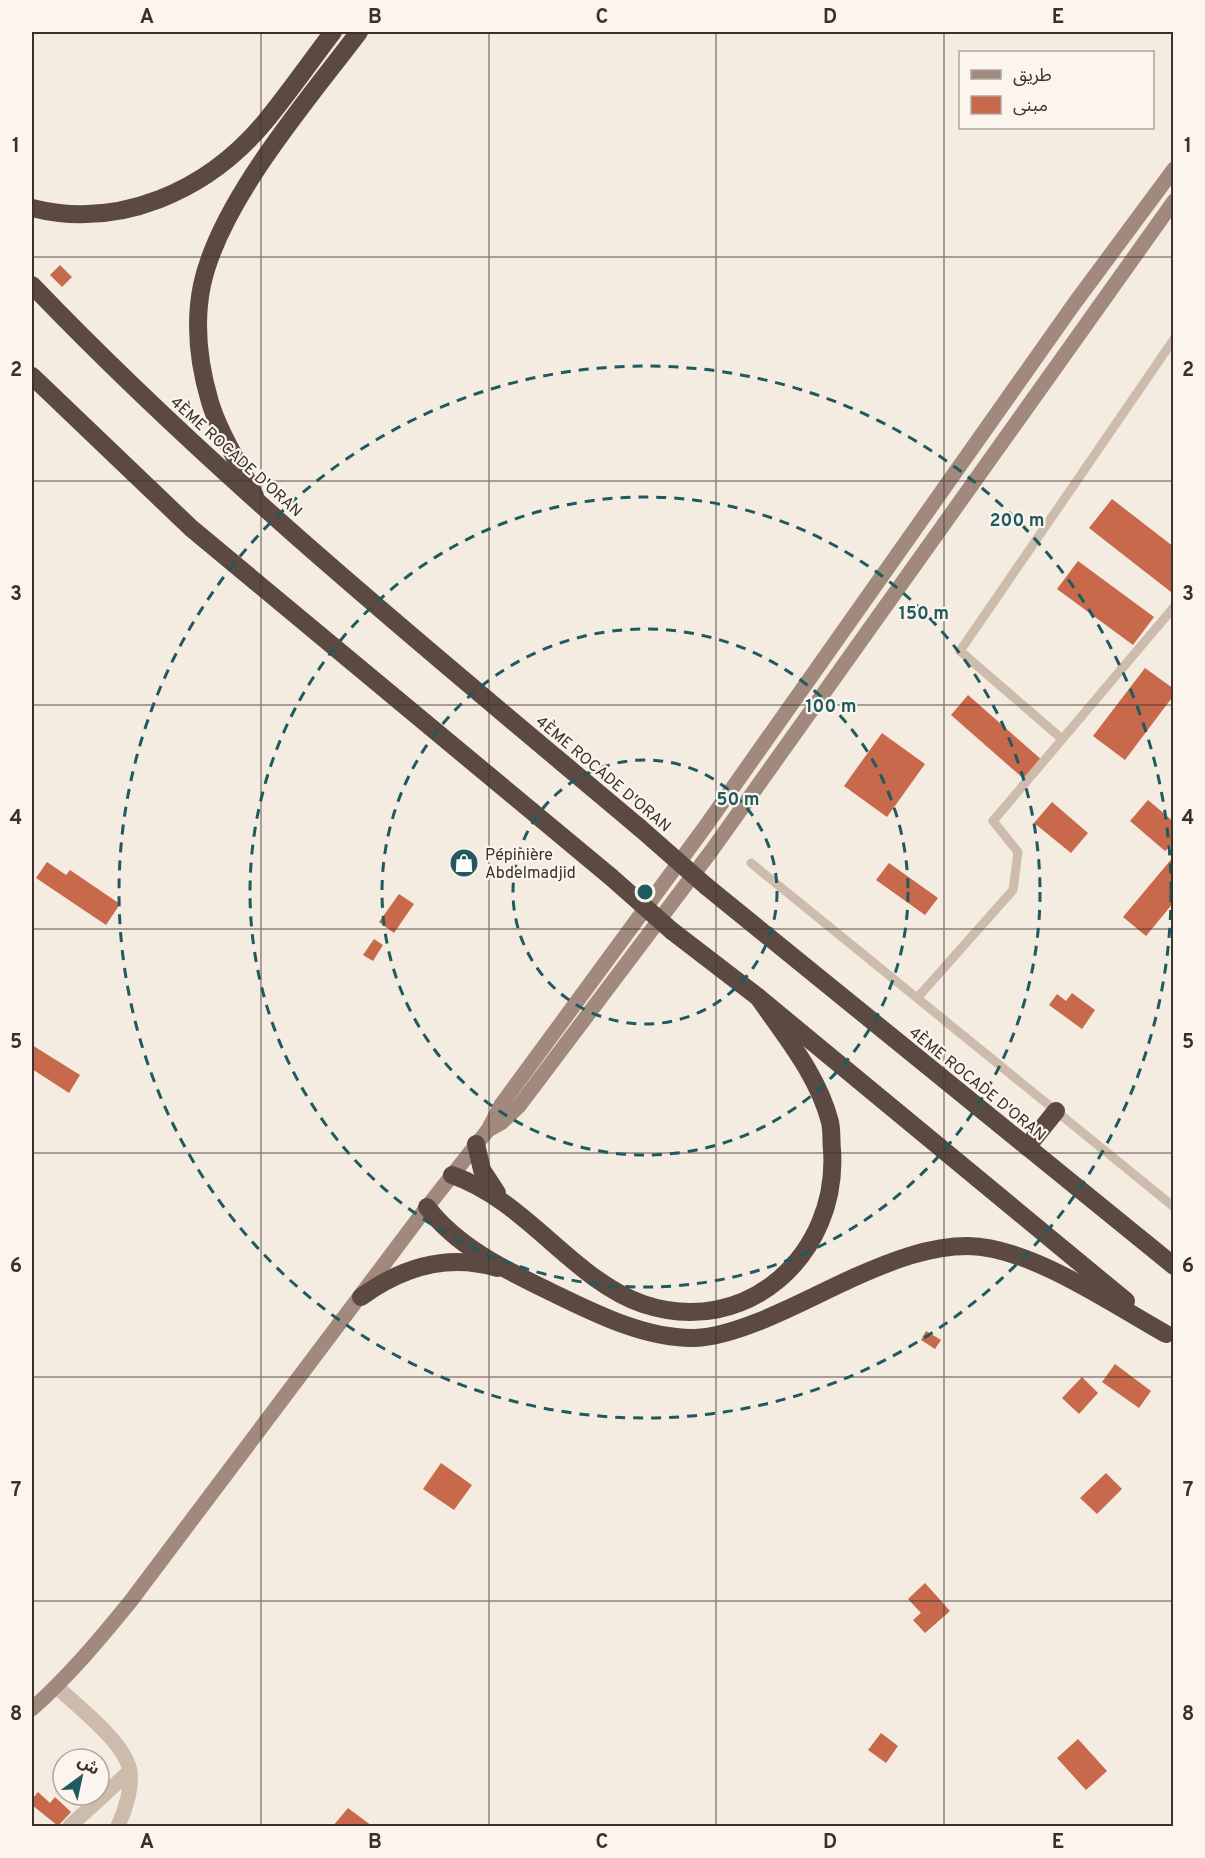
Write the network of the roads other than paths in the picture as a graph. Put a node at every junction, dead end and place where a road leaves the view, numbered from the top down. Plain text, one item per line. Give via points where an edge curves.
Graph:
1 (333, 32) edge
2 (359, 32) edge
3 (1173, 169) edge
4 (1173, 201) edge
5 (32, 208) edge
6 (32, 285) edge
7 (1173, 339) edge
8 (32, 376) edge
9 (259, 504) junction
10 (1173, 607) edge
11 (1062, 739) junction
12 (751, 863) dead end
13 (758, 997) junction
14 (918, 997) junction
15 (1056, 1112) junction
16 (488, 1130) junction
17 (476, 1144) junction
18 (1027, 1147) junction
19 (452, 1175) junction
20 (501, 1199) junction
21 (427, 1207) junction
22 (1173, 1207) edge
23 (1173, 1266) edge
24 (512, 1273) junction
25 (361, 1297) junction
26 (1170, 1337) edge
27 (57, 1687) junction
28 (32, 1709) edge
29 (130, 1772) junction
30 (70, 1827) edge
31 (118, 1827) edge

1 - 5 highway via 264,123 201,178 161,200 118,212 76,215
2 - 9 highway via 248,186 212,251 202,285 199,336 211,405
3 - 16 main road via 712,817 501,1105
4 - 16 main road via 712,850 519,1106
6 - 9 highway, 4ÈME ROCADE D'ORAN via 101,357
7 - 11 lane via 960,651
8 - 13 highway, bridge via 191,528 672,931
9 - 18 highway, 4ÈME ROCADE D'ORAN, bridge via 706,886
10 - 11 lane
11 - 14 lane via 993,821 1018,852 1013,890
12 - 14 lane
13 - 20 highway via 815,1083 830,1123 833,1170 826,1211 813,1241 789,1272 728,1308 696,1312 660,1309 606,1285
13 - 26 highway
14 - 15 lane
15 - 18 highway
15 - 22 lane
16 - 17 main road
17 - 19 main road
17 - 20 highway via 482,1170
18 - 23 highway, 4ÈME ROCADE D'ORAN
19 - 20 highway
19 - 21 main road
21 - 24 highway via 448,1231
21 - 25 main road
24 - 25 highway via 486,1265 432,1264 383,1281
24 - 26 highway via 639,1329 696,1338 738,1329 909,1255 971,1246 1010,1254 1050,1270
25 - 27 main road via 130,1602
27 - 28 main road
27 - 29 street via 113,1740
29 - 30 street
29 - 31 street via 125,1809

